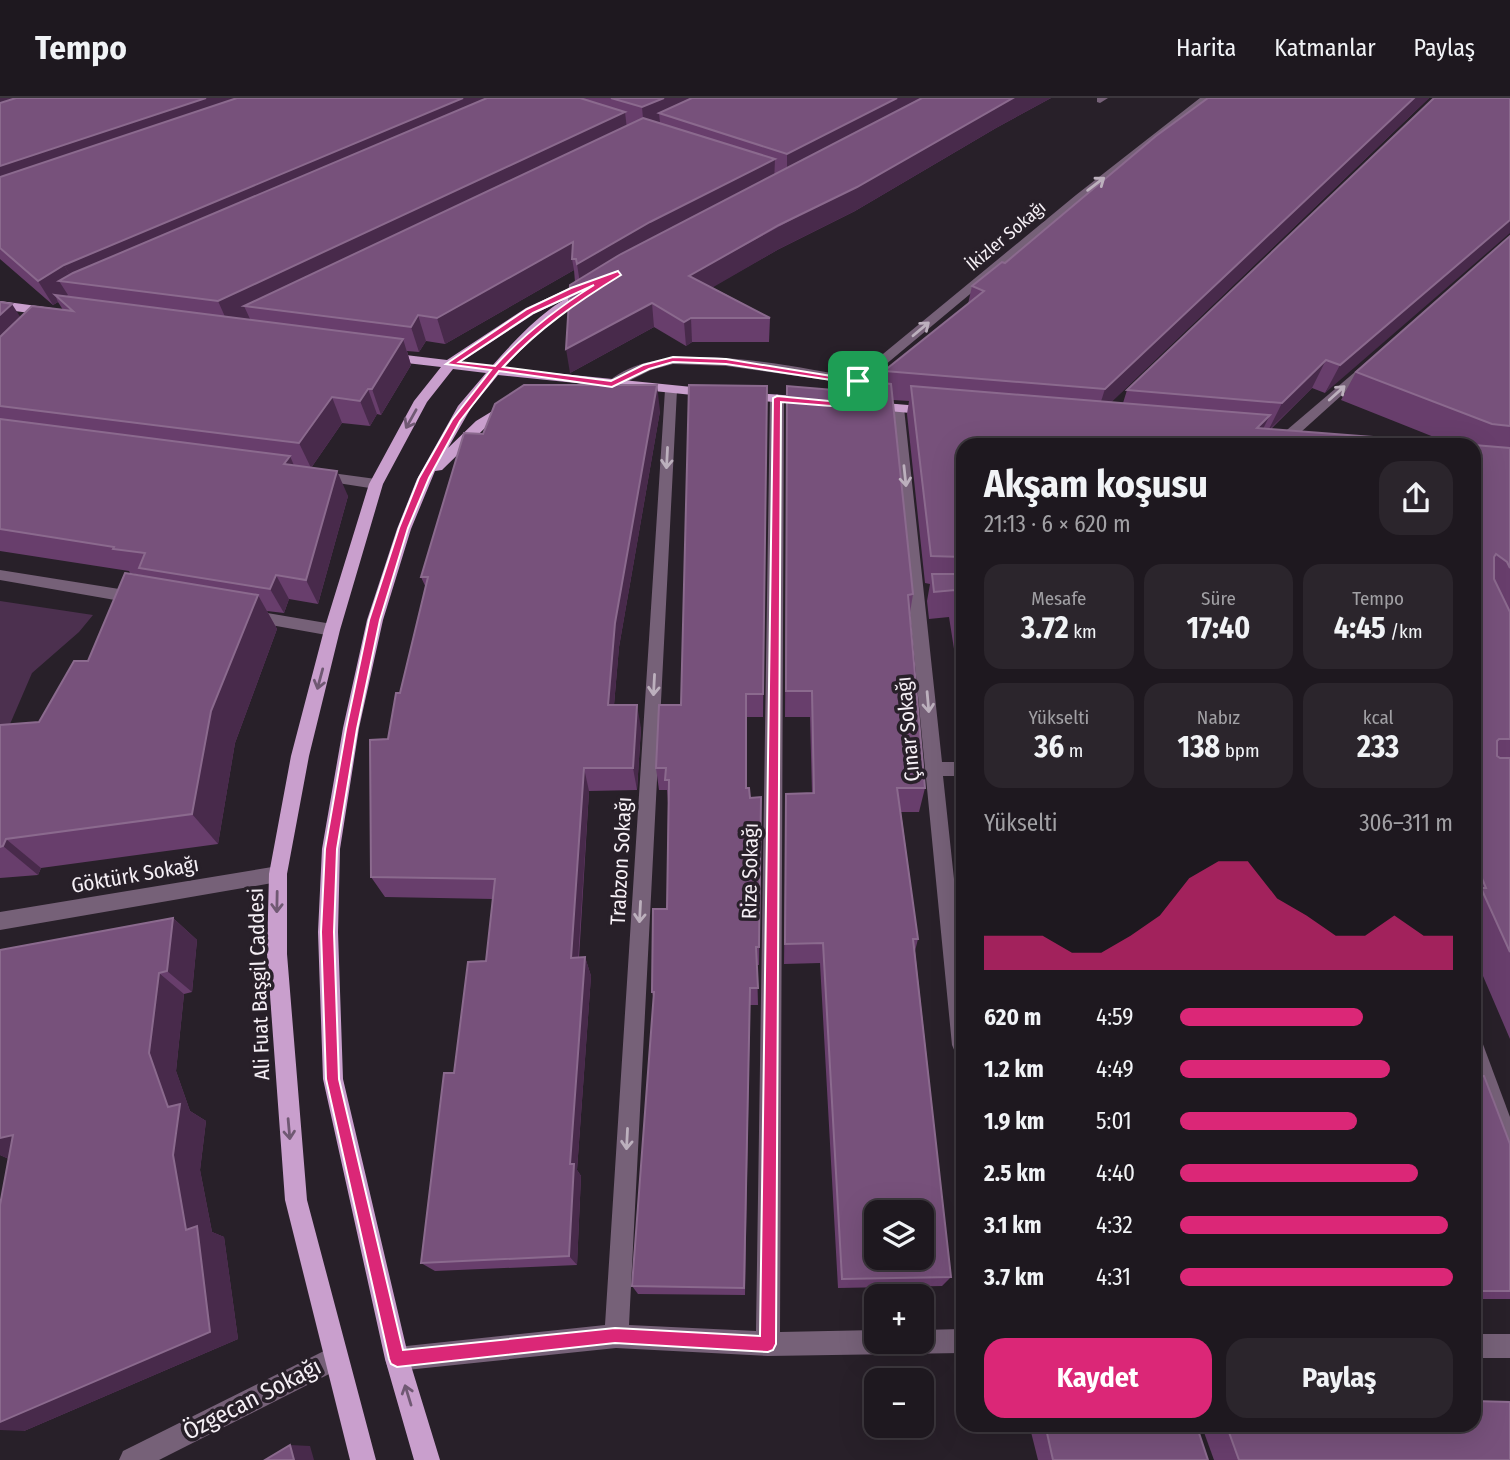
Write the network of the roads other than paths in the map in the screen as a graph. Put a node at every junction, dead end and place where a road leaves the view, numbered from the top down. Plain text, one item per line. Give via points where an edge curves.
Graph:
1 (1206, 98) edge
2 (0, 305) edge
3 (59, 313) edge
4 (372, 354) edge
5 (1377, 357) edge
6 (450, 364) junction
7 (497, 368) junction
8 (580, 381) junction
9 (858, 381) junction
10 (612, 384) junction
11 (545, 390) edge
12 (671, 390) junction
13 (777, 398) junction
14 (524, 399) edge
15 (831, 403) junction
16 (897, 408) junction
17 (950, 413) edge
18 (1279, 438) edge
19 (309, 475) edge
20 (424, 478) junction
21 (376, 484) junction
22 (0, 575) edge
23 (160, 601) edge
24 (239, 615) edge
25 (332, 630) junction
26 (934, 769) junction
27 (956, 769) edge
28 (278, 874) junction
29 (0, 921) edge
30 (956, 959) edge
31 (1481, 1066) edge
32 (1510, 1147) edge
33 (615, 1336) junction
34 (934, 1342) edge
35 (956, 1342) edge
36 (864, 1343) edge
37 (768, 1344) junction
38 (1481, 1346) edge
39 (1510, 1346) edge
40 (336, 1357) junction
41 (397, 1359) junction
42 (132, 1460) edge
43 (363, 1460) edge
44 (427, 1460) edge

9 -> 1 street, İkizler Sokağı
2 - 3 main road
4 - 6 main road
18 -> 5 street
6 - 7 main road
6 - 7 main road, Ali Fuat Başgil Caddesi via 530,311 596,285 522,341
6 -> 21 main road, Ali Fuat Başgil Caddesi via 421,401
7 - 8 main road
7 - 20 main road via 465,406
8 - 10 main road
8 - 11 main road
9 - 10 street via 726,362 673,360
9 - 15 street, İkizler Sokağı
10 - 12 main road
12 - 13 main road
12 -> 33 street, Trabzon Sokağı
13 - 15 main road
13 - 37 street, Rize Sokağı
14 - 20 main road via 481,424
15 - 16 main road
16 - 17 main road
16 -> 26 street, Çınar Sokağı via 923,592
19 - 21 street
20 - 41 main road via 374,620 331,849 328,932 332,1079
21 - 25 main road, Ali Fuat Başgil Caddesi
22 - 23 street
24 - 25 street
25 -> 28 main road, Ali Fuat Başgil Caddesi via 300,755
26 - 27 street
26 - 30 street, Çınar Sokağı
28 - 29 street, Göktürk Sokağı
28 -> 40 main road, Ali Fuat Başgil Caddesi via 276,954 296,1200
31 - 32 street
33 - 37 street
33 - 41 street
34 - 35 street
36 - 37 street
38 - 39 street
40 - 42 street, Özgecan Sokağı
40 - 43 main road, Ali Fuat Başgil Caddesi
44 -> 41 main road

